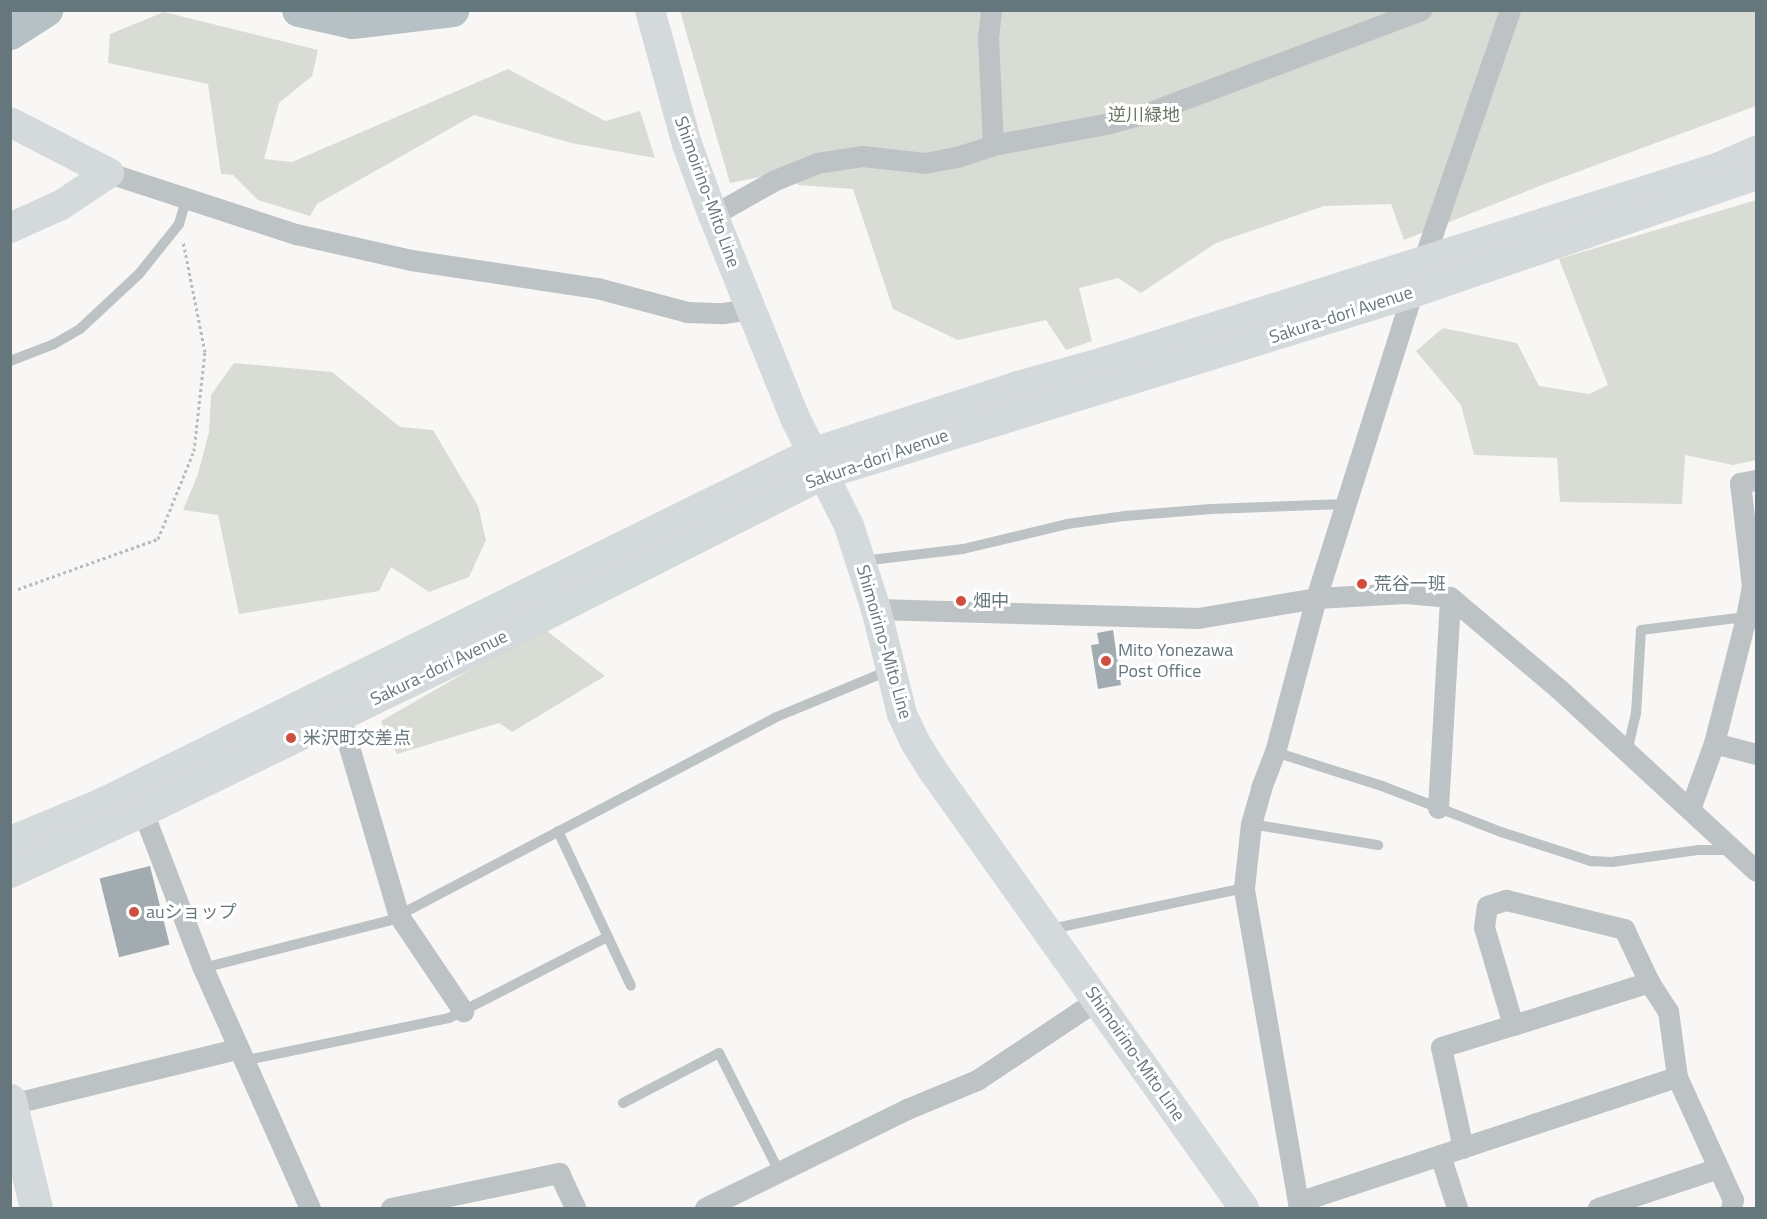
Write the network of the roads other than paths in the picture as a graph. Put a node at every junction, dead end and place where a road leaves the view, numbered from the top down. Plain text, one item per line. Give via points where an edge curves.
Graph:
1 (991, 10) edge
2 (1422, 10) edge
3 (1510, 10) edge
4 (650, 11) edge
5 (10, 122) edge
6 (993, 145) junction
7 (1756, 151) edge
8 (109, 173) junction
9 (1756, 175) edge
10 (186, 199) junction
11 (713, 215) junction
12 (10, 228) edge
13 (1424, 260) junction
14 (1412, 293) junction
15 (750, 309) junction
16 (10, 361) edge
17 (816, 464) junction
18 (1756, 480) edge
19 (1345, 504) junction
20 (862, 561) junction
21 (1450, 597) junction
22 (1316, 598) junction
23 (876, 609) junction
24 (1746, 617) junction
25 (890, 670) junction
26 (339, 716) junction
27 (1714, 743) junction
28 (1275, 752) junction
29 (1627, 752) junction
30 (1756, 754) edge
31 (1438, 808) junction
32 (1690, 809) junction
33 (143, 812) junction
34 (1251, 824) junction
35 (558, 831) junction
36 (10, 841) edge
37 (1378, 845) dead end
38 (1734, 850) junction
39 (1756, 871) edge
40 (10, 873) edge
41 (1244, 888) junction
42 (399, 916) junction
43 (1046, 930) junction
44 (607, 937) junction
45 (203, 968) junction
46 (1650, 982) junction
47 (631, 986) dead end
48 (1097, 1000) junction
49 (463, 1011) junction
50 (1513, 1025) junction
51 (240, 1055) junction
52 (1677, 1077) junction
53 (11, 1102) edge
54 (623, 1103) dead end
55 (1463, 1148) junction
56 (1440, 1155) junction
57 (1718, 1168) junction
58 (780, 1173) junction
59 (10, 1182) edge
60 (1299, 1205) edge
61 (17, 1209) edge
62 (36, 1209) edge
63 (310, 1209) edge
64 (391, 1209) edge
65 (575, 1209) edge
66 (705, 1209) edge
67 (1244, 1209) edge
68 (1457, 1209) edge
69 (1598, 1209) edge
70 (1731, 1209) edge

1 - 6 street via 988,38
2 - 6 street via 1150,112
3 - 13 street
4 - 11 street, Shimoirino-Mito Line via 687,144
5 - 8 street
6 - 11 street via 925,163 862,156 817,163 775,180
7 - 13 street, Sakura-dori Avenue via 1717,168
8 - 10 street
8 - 12 street via 61,205
9 - 14 street, Sakura-dori Avenue
10 - 15 street via 296,234 411,260 597,288 687,312 723,314
10 - 16 lane via 179,224 139,274 81,330
11 - 15 street, Shimoirino-Mito Line
13 - 14 street
13 - 17 street, Sakura-dori Avenue
14 - 17 street, Sakura-dori Avenue
14 - 19 street
15 - 17 street, Shimoirino-Mito Line
17 - 20 street, Shimoirino-Mito Line via 838,501
17 - 26 street, Sakura-dori Avenue via 509,634
17 - 36 street, Sakura-dori Avenue via 102,803
18 - 24 street via 1740,483 1752,586
19 - 20 lane via 1125,516 1066,524 963,549
19 - 22 street
20 - 23 street, Shimoirino-Mito Line
21 - 22 street via 1406,593
21 - 29 street
21 - 31 street
22 - 23 street via 1198,618
22 - 28 street
23 - 25 street, Shimoirino-Mito Line
24 - 27 street
24 - 29 lane via 1641,630 1636,714
25 - 35 lane via 774,718
25 - 43 street, Shimoirino-Mito Line via 902,714 915,742
26 - 33 street, Sakura-dori Avenue
26 - 42 street
27 - 30 street
27 - 32 street
28 - 31 lane
28 - 34 street
29 - 32 street
31 - 38 lane via 1591,861
32 - 38 street
33 - 40 street, Sakura-dori Avenue
33 - 45 street
34 - 37 lane
34 - 41 street
35 - 42 lane
35 - 44 lane
38 - 39 street
41 - 43 lane
41 - 60 street
42 - 45 lane
42 - 49 street
43 - 48 street, Shimoirino-Mito Line
44 - 47 lane
44 - 49 lane
45 - 51 street
46 - 50 street
46 - 50 street via 1624,929 1506,900 1487,906 1484,927
46 - 52 street via 1668,1011
48 - 58 street via 977,1080 907,1109
48 - 67 street, Shimoirino-Mito Line
49 - 51 lane via 449,1018
50 - 55 street via 1441,1047
51 - 53 street
51 - 63 street
52 - 55 street
52 - 57 street
53 - 62 highway
54 - 58 lane via 719,1053
55 - 56 street
56 - 60 street
56 - 68 street
57 - 69 street
57 - 70 street via 1733,1200
58 - 66 street
59 - 61 highway
64 - 65 street via 558,1173

